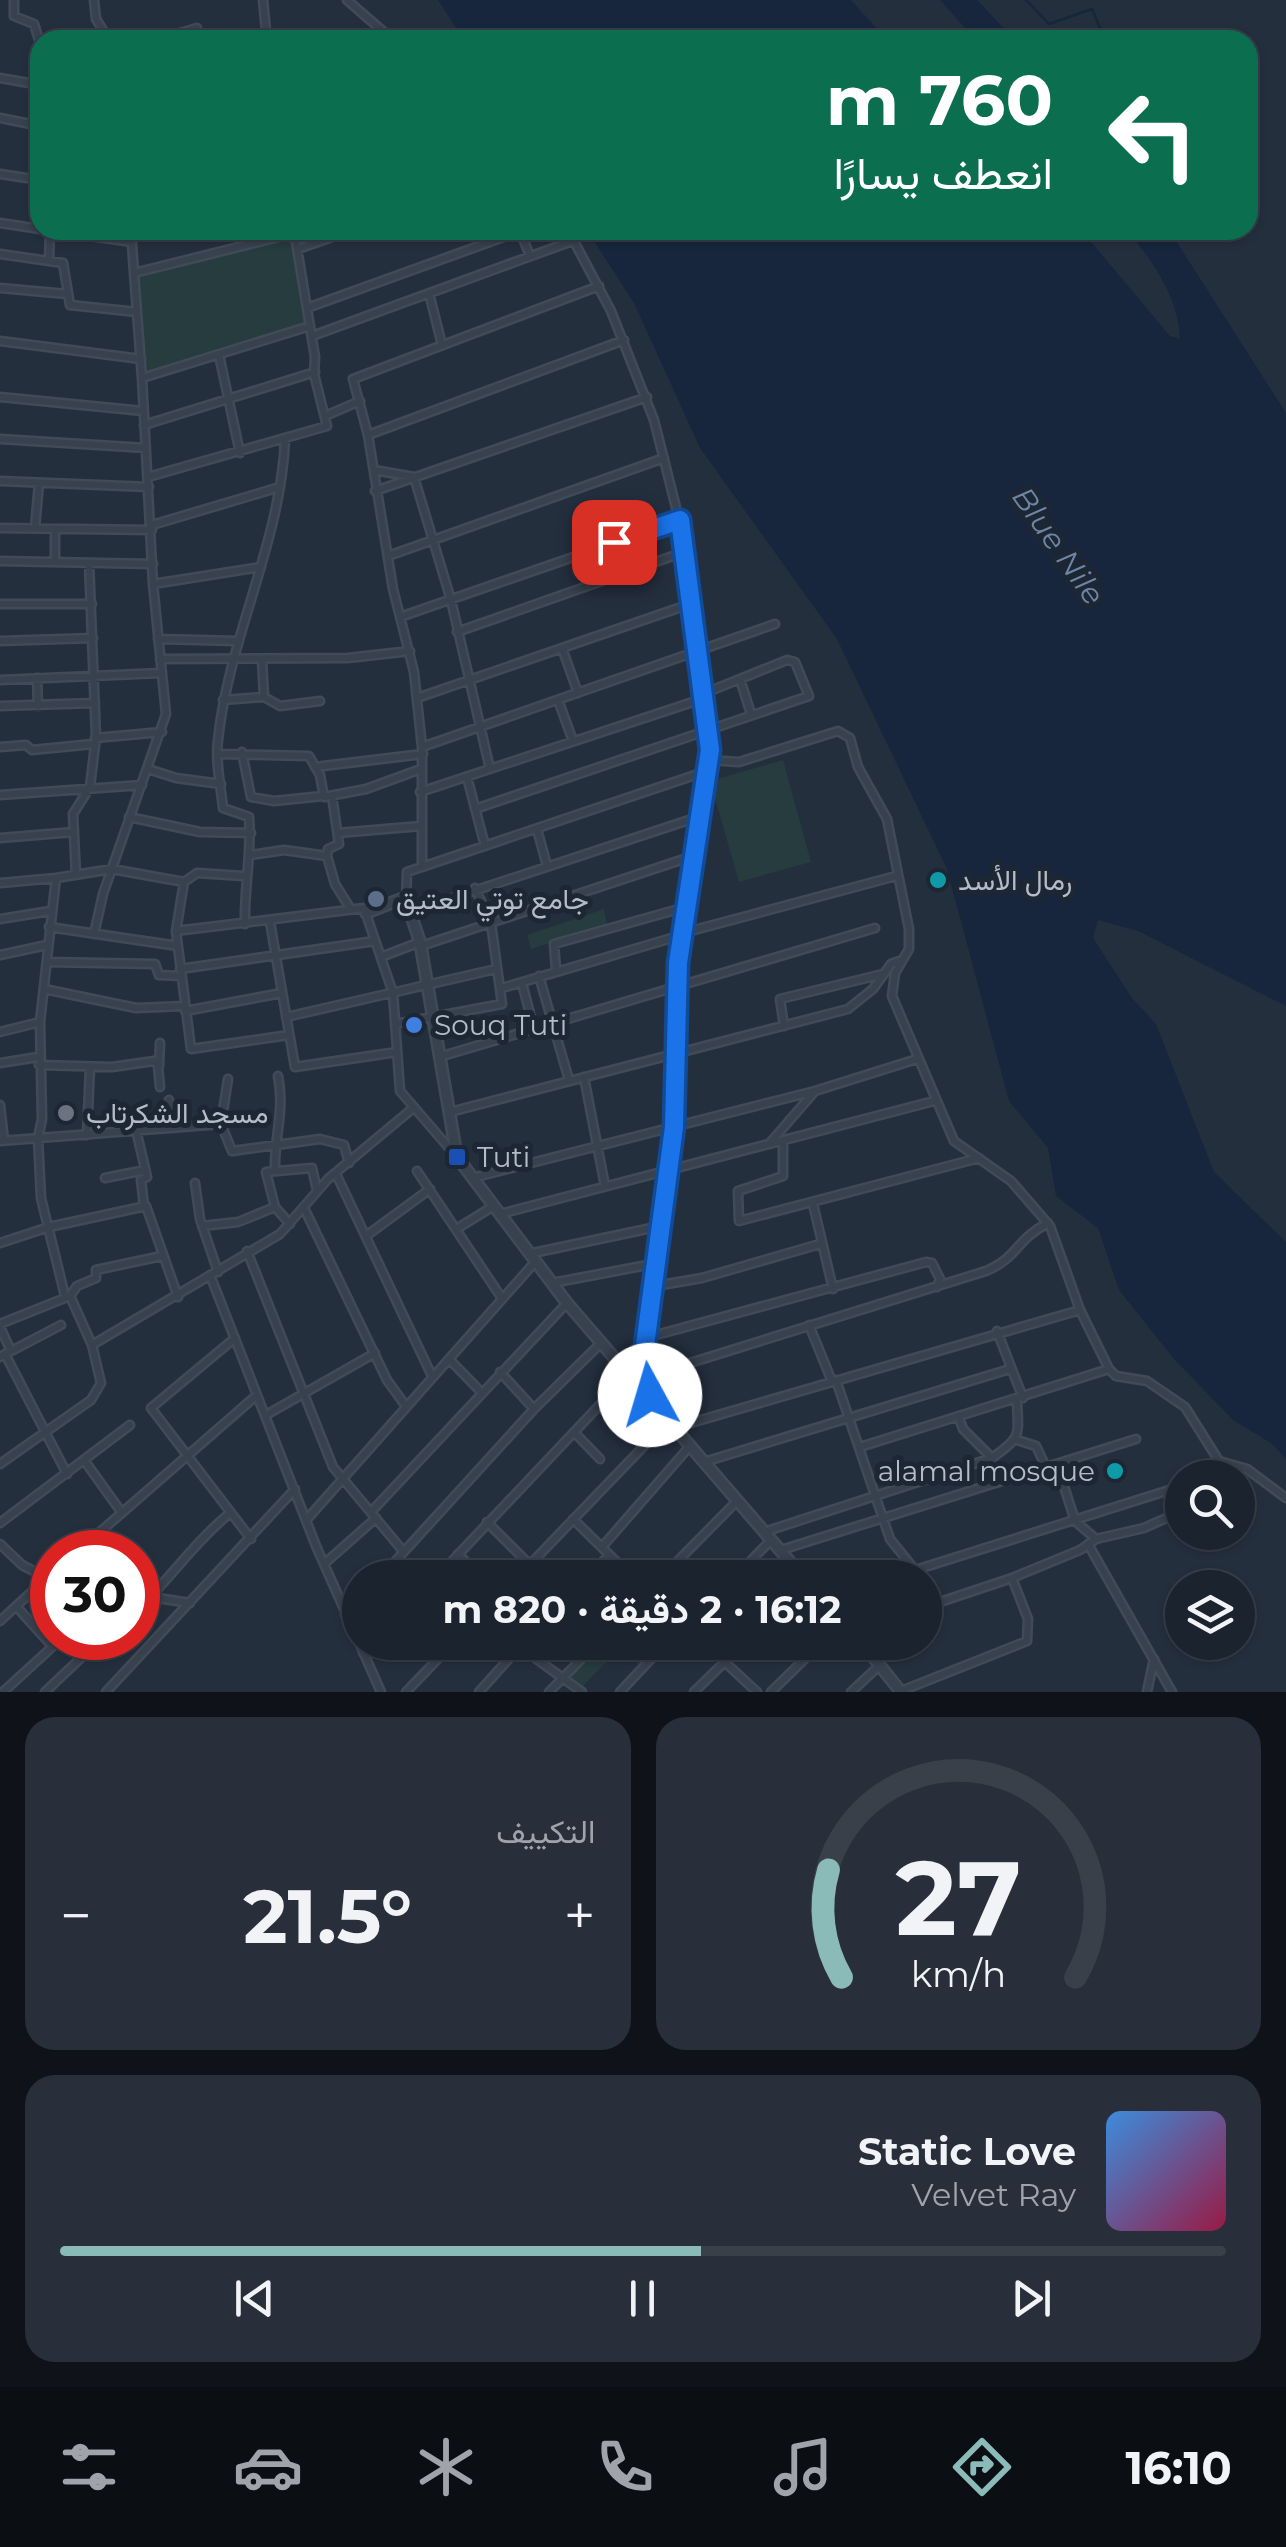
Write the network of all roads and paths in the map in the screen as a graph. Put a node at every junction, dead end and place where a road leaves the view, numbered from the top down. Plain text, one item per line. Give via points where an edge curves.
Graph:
1 (14, 0) edge
2 (94, 0) edge
3 (263, 0) edge
4 (347, 0) edge
5 (197, 28) dead end
6 (36, 30) edge
7 (103, 30) edge
8 (192, 30) edge
9 (266, 30) edge
10 (382, 30) edge
11 (0, 78) edge
12 (30, 83) edge
13 (0, 118) edge
14 (30, 124) edge
15 (0, 174) edge
16 (30, 178) edge
17 (0, 222) edge
18 (30, 227) edge
19 (49, 240) edge
20 (118, 240) edge
21 (263, 240) edge
22 (296, 240) edge
23 (324, 240) edge
24 (496, 240) edge
25 (524, 240) edge
26 (575, 240) joint
27 (132, 242) joint
28 (298, 249) junction
29 (0, 254) edge
30 (530, 256) junction
31 (49, 261) junction
32 (134, 273) junction
33 (599, 286) junction
34 (0, 288) edge
35 (429, 293) junction
36 (67, 294) junction
37 (307, 308) junction
38 (137, 312) junction
39 (310, 326) junction
40 (312, 336) junction
41 (624, 340) junction
42 (0, 342) edge
43 (442, 345) junction
44 (220, 355) junction
45 (140, 359) junction
46 (317, 371) junction
47 (142, 378) junction
48 (0, 397) edge
49 (648, 397) junction
50 (230, 398) junction
51 (360, 402) junction
52 (144, 411) junction
53 (325, 416) junction
54 (144, 425) junction
55 (368, 435) junction
56 (0, 439) edge
57 (286, 441) junction
58 (146, 448) junction
59 (240, 453) junction
60 (664, 458) junction
61 (374, 470) junction
62 (148, 477) junction
63 (414, 477) junction
64 (0, 481) edge
65 (39, 483) junction
66 (149, 487) junction
67 (280, 487) junction
68 (375, 491) junction
69 (680, 520) junction
70 (152, 527) junction
71 (0, 528) edge
72 (35, 528) junction
73 (54, 528) junction
74 (434, 539) junction
75 (687, 551) junction
76 (388, 556) junction
77 (0, 562) edge
78 (55, 562) junction
79 (89, 563) junction
80 (153, 564) junction
81 (261, 567) junction
82 (153, 584) junction
83 (451, 600) junction
84 (694, 602) junction
85 (0, 604) edge
86 (92, 604) junction
87 (400, 617) junction
88 (774, 624) dead end
89 (457, 632) junction
90 (92, 638) junction
91 (158, 639) junction
92 (0, 641) edge
93 (238, 642) junction
94 (562, 648) junction
95 (699, 651) junction
96 (410, 652) junction
97 (160, 658) junction
98 (232, 660) junction
99 (262, 660) junction
100 (161, 673) junction
101 (94, 676) junction
102 (37, 678) junction
103 (740, 679) junction
104 (0, 680) edge
105 (469, 680) junction
106 (578, 693) junction
107 (705, 695) junction
108 (264, 697) junction
109 (418, 698) junction
110 (223, 700) junction
111 (558, 700) junction
112 (320, 701) dead end
113 (96, 703) junction
114 (0, 706) edge
115 (38, 706) junction
116 (750, 714) junction
117 (479, 728) junction
118 (708, 730) junction
119 (162, 732) junction
120 (94, 741) junction
121 (574, 741) junction
122 (0, 748) edge
123 (422, 750) junction
124 (242, 752) junction
125 (218, 754) junction
126 (708, 760) junction
127 (314, 767) junction
128 (148, 769) junction
129 (421, 769) junction
130 (490, 769) junction
131 (707, 771) junction
132 (467, 777) junction
133 (221, 784) junction
134 (142, 785) junction
135 (90, 788) junction
136 (420, 792) junction
137 (0, 795) edge
138 (327, 796) junction
139 (476, 809) junction
140 (699, 817) junction
141 (129, 818) junction
142 (421, 826) junction
143 (537, 828) junction
144 (74, 832) junction
145 (250, 833) junction
146 (338, 833) junction
147 (0, 838) edge
148 (485, 846) junction
149 (251, 855) junction
150 (327, 856) junction
151 (690, 857) junction
152 (422, 866) junction
153 (547, 866) junction
154 (112, 869) junction
155 (76, 875) junction
156 (244, 876) junction
157 (896, 876) junction
158 (56, 878) junction
159 (184, 882) junction
160 (0, 884) edge
161 (475, 888) junction
162 (406, 900) junction
163 (686, 907) junction
164 (350, 908) junction
165 (50, 912) junction
166 (410, 912) junction
167 (366, 913) junction
168 (0, 920) edge
169 (270, 922) junction
170 (491, 923) junction
171 (245, 924) junction
172 (49, 927) junction
173 (875, 928) dead end
174 (176, 931) junction
175 (94, 934) junction
176 (683, 934) junction
177 (376, 941) junction
178 (420, 944) junction
179 (48, 945) junction
180 (178, 946) junction
181 (0, 955) edge
182 (274, 955) junction
183 (381, 957) junction
184 (900, 960) junction
185 (47, 962) junction
186 (496, 969) junction
187 (556, 970) junction
188 (180, 972) junction
189 (882, 974) junction
190 (539, 976) junction
191 (427, 984) junction
192 (522, 984) junction
193 (678, 985) junction
194 (502, 988) junction
195 (44, 989) junction
196 (393, 993) junction
197 (282, 994) junction
198 (185, 1008) junction
199 (286, 1017) junction
200 (433, 1018) junction
201 (40, 1022) junction
202 (553, 1023) junction
203 (395, 1024) junction
204 (784, 1026) junction
205 (534, 1028) junction
206 (0, 1032) edge
207 (288, 1035) junction
208 (160, 1043) dead end
209 (677, 1050) junction
210 (397, 1052) junction
211 (439, 1057) junction
212 (917, 1059) junction
213 (39, 1061) junction
214 (0, 1063) edge
215 (158, 1066) junction
216 (90, 1067) junction
217 (278, 1076) dead end
218 (584, 1076) junction
219 (228, 1079) dead end
220 (569, 1080) junction
221 (160, 1087) dead end
222 (815, 1092) junction
223 (169, 1100) dead end
224 (934, 1101) junction
225 (0, 1105) edge
226 (412, 1109) junction
227 (450, 1112) junction
228 (221, 1124) junction
229 (674, 1127) junction
230 (172, 1128) junction
231 (136, 1134) junction
232 (87, 1135) junction
233 (38, 1138) junction
234 (2, 1141) edge
235 (783, 1142) junction
236 (597, 1145) junction
237 (768, 1145) junction
238 (274, 1146) junction
239 (457, 1157) junction
240 (979, 1158) junction
241 (349, 1163) junction
242 (145, 1170) junction
243 (275, 1170) junction
244 (669, 1170) junction
245 (417, 1171) dead end
246 (336, 1174) junction
247 (106, 1178) dead end
248 (471, 1178) junction
249 (195, 1182) dead end
250 (605, 1186) junction
251 (430, 1189) junction
252 (317, 1192) junction
253 (813, 1204) junction
254 (144, 1206) junction
255 (276, 1208) junction
256 (304, 1208) junction
257 (495, 1211) junction
258 (1048, 1223) junction
259 (290, 1224) junction
260 (202, 1226) junction
261 (661, 1226) junction
262 (48, 1227) junction
263 (458, 1228) junction
264 (366, 1236) junction
265 (0, 1243) edge
266 (820, 1244) junction
267 (247, 1251) junction
268 (162, 1256) junction
269 (535, 1256) junction
270 (658, 1263) junction
271 (214, 1273) junction
272 (552, 1282) junction
273 (655, 1286) junction
274 (937, 1287) junction
275 (833, 1289) junction
276 (67, 1296) junction
277 (178, 1297) junction
278 (501, 1298) junction
279 (567, 1303) junction
280 (1080, 1310) junction
281 (61, 1325) dead end
282 (809, 1325) junction
283 (0, 1326) edge
284 (997, 1331) junction
285 (235, 1338) junction
286 (646, 1338) junction
287 (602, 1342) junction
288 (92, 1344) junction
289 (376, 1352) junction
290 (5, 1354) edge
291 (449, 1359) junction
292 (1010, 1369) junction
293 (1109, 1369) junction
294 (500, 1372) junction
295 (629, 1374) junction
296 (432, 1376) junction
297 (648, 1376) junction
298 (834, 1379) junction
299 (305, 1392) junction
300 (482, 1394) junction
301 (257, 1395) junction
302 (650, 1395) junction
303 (1020, 1399) junction
304 (405, 1404) junction
305 (534, 1409) junction
306 (266, 1415) junction
307 (850, 1418) junction
308 (959, 1418) junction
309 (673, 1423) junction
310 (130, 1425) dead end
311 (574, 1432) junction
312 (46, 1433) junction
313 (1136, 1439) dead end
314 (1017, 1440) junction
315 (691, 1445) junction
316 (860, 1447) junction
317 (188, 1456) junction
318 (992, 1458) junction
319 (600, 1459) dead end
320 (84, 1460) junction
321 (1220, 1460) edge
322 (704, 1462) junction
323 (0, 1464) edge
324 (1057, 1464) junction
325 (1046, 1467) junction
326 (67, 1474) junction
327 (1255, 1475) edge
328 (344, 1479) junction
329 (295, 1489) junction
330 (982, 1489) junction
331 (876, 1492) junction
332 (1165, 1492) edge
333 (1286, 1498) edge
334 (737, 1501) junction
335 (230, 1512) junction
336 (122, 1513) junction
337 (374, 1514) junction
338 (2, 1518) edge
339 (308, 1518) junction
340 (883, 1518) junction
341 (573, 1519) junction
342 (1165, 1519) edge
343 (1075, 1521) junction
344 (487, 1522) junction
345 (103, 1530) edge
346 (768, 1536) junction
347 (1096, 1538) junction
348 (252, 1540) junction
349 (0, 1544) edge
350 (1088, 1544) junction
351 (602, 1548) junction
352 (781, 1550) junction
353 (404, 1551) junction
354 (458, 1554) junction
355 (609, 1555) junction
356 (397, 1559) edge
357 (452, 1560) edge
358 (464, 1560) edge
359 (525, 1560) edge
360 (533, 1560) edge
361 (604, 1560) edge
362 (614, 1560) edge
363 (679, 1560) edge
364 (749, 1560) edge
365 (789, 1560) edge
366 (908, 1560) edge
367 (942, 1562) edge
368 (324, 1564) junction
369 (30, 1568) edge
370 (1012, 1578) junction
371 (160, 1586) edge
372 (30, 1594) edge
373 (160, 1598) edge
374 (942, 1601) edge
375 (190, 1603) junction
376 (16, 1606) junction
377 (342, 1609) edge
378 (0, 1621) edge
379 (30, 1622) edge
380 (1154, 1656) junction
381 (37, 1660) edge
382 (79, 1660) edge
383 (366, 1660) edge
384 (437, 1660) edge
385 (505, 1660) edge
386 (540, 1660) edge
387 (580, 1660) edge
388 (649, 1660) edge
389 (804, 1660) edge
390 (876, 1660) edge
391 (725, 1662) joint
392 (880, 1665) junction
393 (563, 1678) junction
394 (901, 1691) edge
395 (3, 1692) edge
396 (45, 1692) edge
397 (106, 1692) edge
398 (381, 1692) edge
399 (406, 1692) edge
400 (478, 1692) edge
401 (549, 1692) edge
402 (582, 1692) edge
403 (620, 1692) edge
404 (694, 1692) edge
405 (757, 1692) edge
406 (771, 1692) edge
407 (851, 1692) edge
408 (1147, 1692) edge
409 (1172, 1692) edge

1 - 6 street via 14,16
2 - 7 street
3 - 9 street
4 - 10 street
5 - 8 street
11 - 12 street
13 - 14 street
15 - 16 street
17 - 18 street
19 - 31 street
20 - 27 street
21 - 32 street
22 - 28 street
23 - 28 street
24 - 37 street
25 - 30 street
26 - 30 street
26 - 33 street
27 - 32 street
28 - 37 street
29 - 31 street
30 - 35 street
31 - 36 street via 64,264
32 - 38 street
33 - 41 street
33 - 43 street
34 - 36 street
35 - 40 street
35 - 43 street
36 - 38 street via 70,305
37 - 39 street
38 - 45 street
39 - 40 street
39 - 44 street
40 - 46 street
41 - 49 street
41 - 55 street
42 - 45 street
43 - 51 street via 354,377
44 - 47 street
44 - 50 street
45 - 47 street
46 - 50 street
46 - 53 street
47 - 52 street
48 - 52 street
49 - 60 street
49 - 63 street
50 - 54 street
50 - 59 street
51 - 53 street
51 - 55 street
52 - 54 street
53 - 57 street via 327,426
54 - 58 street
55 - 61 street
56 - 58 street
57 - 59 street
57 - 67 street
58 - 62 street
59 - 62 street
60 - 69 street
60 - 74 street
61 - 63 street
61 - 68 street
62 - 66 street
63 - 68 street
63 - 74 street
64 - 65 street
65 - 66 street
65 - 72 street
66 - 70 street
67 - 70 street
67 - 81 street
68 - 76 street
69 - 75 street
69 - 83 street
70 - 73 street
70 - 80 street
71 - 72 street
72 - 73 street
73 - 78 street
74 - 76 street
74 - 83 street
75 - 84 street
75 - 89 street
76 - 87 street
77 - 78 street
78 - 79 street
79 - 80 street
79 - 86 street
80 - 82 street
81 - 82 street
81 - 93 street
82 - 91 street
83 - 87 street
83 - 89 street
84 - 94 street
84 - 95 street
85 - 86 street
86 - 90 street
87 - 96 street
88 - 95 street
89 - 105 street
90 - 92 street
90 - 101 street
91 - 93 street
91 - 97 street
93 - 98 street
94 - 105 street
94 - 106 street
95 - 106 street
95 - 107 street
96 - 99 street
96 - 109 street
97 - 98 street
97 - 100 street
98 - 99 street
98 - 110 street
99 - 108 street
100 - 101 street
100 - 119 street
101 - 102 street
101 - 113 street
102 - 104 street
102 - 115 street
103 - 107 street
103 - 116 street
103 - 116 street via 787,660 795,662 809,696
105 - 109 street
105 - 117 street
106 - 111 street
107 - 118 street
107 - 121 street
108 - 110 street
108 - 112 street via 280,706
109 - 123 street
110 - 125 street
111 - 117 street
111 - 121 street
113 - 115 street
113 - 120 street
114 - 115 street
116 - 118 street
117 - 123 street
117 - 130 street
118 - 126 street
118 - 139 street
119 - 120 street
119 - 128 street
120 - 122 street
120 - 135 street
121 - 130 street
123 - 127 street
123 - 129 street
124 - 125 street
124 - 127 street via 310,756
124 - 138 street via 251,797 274,802
125 - 133 street
126 - 131 street
126 - 157 street via 739,762 845,733 887,819
127 - 138 street
128 - 133 street
128 - 134 street
129 - 136 street
129 - 138 street
130 - 132 street
131 - 140 street
131 - 143 street
132 - 136 street
132 - 139 street
133 - 145 street via 224,810 249,817
134 - 135 street
134 - 141 street
135 - 137 street
135 - 144 street via 74,806
136 - 142 street
138 - 146 street
139 - 148 street
140 - 151 street
140 - 153 street
141 - 145 street via 200,832
141 - 154 street
142 - 146 street
142 - 152 street
143 - 148 street
143 - 153 street
144 - 147 street
144 - 155 street
145 - 149 street
146 - 150 street via 339,844
148 - 152 street
149 - 150 street via 284,850
149 - 156 street
150 - 164 street
151 - 163 street
151 - 170 street
152 - 162 street via 407,872
153 - 161 street
154 - 155 street
154 - 159 street
154 - 175 street
155 - 158 street
156 - 159 street via 197,873
156 - 171 street
157 - 176 street
157 - 184 street via 910,942
158 - 160 street
158 - 165 street
159 - 174 street
161 - 166 street
161 - 170 street
162 - 166 street
162 - 167 street
163 - 176 street
163 - 187 street via 554,944
164 - 167 street
164 - 169 street
165 - 168 street
165 - 172 street
166 - 178 street
167 - 177 street
169 - 171 street
169 - 182 street
170 - 178 street
170 - 186 street
171 - 174 street
172 - 175 street
172 - 179 street
173 - 193 street
174 - 180 street
175 - 180 street
176 - 187 street
176 - 193 street
177 - 182 street
177 - 183 street
178 - 183 street
178 - 191 street
179 - 181 street
179 - 185 street
180 - 188 street
182 - 188 street
182 - 197 street
183 - 196 street
184 - 189 street
184 - 212 street via 892,996
185 - 188 street via 125,961 155,964 159,976
185 - 195 street
186 - 191 street
186 - 194 street
187 - 190 street
188 - 198 street
189 - 204 street via 858,1006
189 - 204 street via 780,1000
190 - 192 street
190 - 202 street
191 - 196 street
191 - 200 street
192 - 194 street
192 - 205 street
193 - 202 street
193 - 209 street
194 - 200 street via 502,1004
195 - 198 street via 136,1008
195 - 201 street
196 - 199 street
196 - 203 street
197 - 198 street
197 - 199 street
198 - 207 street via 191,1049
199 - 207 street
200 - 203 street
200 - 211 street
201 - 206 street
201 - 213 street
202 - 205 street
202 - 220 street
203 - 210 street
204 - 209 street
205 - 211 street
207 - 210 street via 294,1067
208 - 215 street
209 - 218 street
209 - 229 street
210 - 226 street via 400,1090
211 - 227 street
212 - 222 street
212 - 224 street
213 - 214 street
213 - 216 street
213 - 233 street
215 - 216 street via 154,1061
215 - 221 street
216 - 232 street
217 - 238 street via 283,1114
218 - 220 street
218 - 236 street
219 - 228 street
220 - 227 street
222 - 229 street
222 - 237 street
223 - 230 street
224 - 235 street
224 - 240 street via 954,1141
225 - 234 street
226 - 239 street
226 - 241 street
227 - 239 street
228 - 230 street
228 - 238 street via 232,1151
229 - 236 street
229 - 244 street
230 - 231 street
231 - 232 street
231 - 242 street
232 - 233 street
233 - 234 street
233 - 262 street
235 - 237 street
235 - 253 street via 783,1176 738,1191 739,1222
236 - 248 street
236 - 250 street
237 - 244 street
238 - 241 street via 336,1142 344,1144
238 - 243 street
239 - 248 street
240 - 253 street
240 - 258 street via 1011,1181
241 - 246 street
242 - 247 street
242 - 254 street
243 - 252 street via 312,1168
243 - 255 street via 265,1173
244 - 250 street
244 - 261 street
245 - 251 street
246 - 252 street
246 - 264 street
248 - 257 street
249 - 260 street
250 - 257 street
251 - 263 street
251 - 264 street
252 - 256 street
253 - 266 street
254 - 262 street
254 - 268 street
255 - 259 street
255 - 260 street
256 - 259 street
256 - 289 street
257 - 263 street
257 - 269 street
258 - 274 street via 1020,1238 1005,1263
258 - 280 street
259 - 267 street
260 - 271 street
261 - 269 street
261 - 270 street
262 - 265 street
262 - 276 street
263 - 278 street
264 - 296 street
266 - 273 street
266 - 275 street
267 - 271 street
267 - 299 street
268 - 276 street via 96,1270 96,1278
268 - 277 street
269 - 272 street
269 - 278 street
270 - 272 street
270 - 273 street
271 - 277 street
271 - 285 street
272 - 279 street
273 - 286 street
274 - 275 street via 940,1278 926,1262
274 - 282 street
275 - 286 street
276 - 283 street
276 - 288 street
277 - 288 street
278 - 291 street
279 - 287 street
279 - 294 street
280 - 284 street
280 - 293 street
281 - 290 street
282 - 297 street
282 - 298 street
283 - 290 street
284 - 292 street
284 - 298 street
285 - 301 street
285 - 317 street via 151,1408
286 - 297 street
287 - 295 street
287 - 305 street
288 - 312 street via 101,1372 98,1393
289 - 299 street
289 - 304 street
290 - 312 street
291 - 296 street
291 - 300 street
292 - 303 street
292 - 307 street
293 - 303 street
293 - 321 street via 1147,1380 1185,1407
294 - 300 street
294 - 305 street
295 - 302 street
295 - 311 street
296 - 304 street
297 - 302 street
298 - 307 street
298 - 309 street
299 - 306 street
299 - 328 street via 332,1467
300 - 337 street
301 - 306 street
301 - 317 street
302 - 309 street
303 - 308 street
303 - 314 street
304 - 328 street
305 - 353 street
306 - 329 street
307 - 316 street
307 - 322 street
308 - 316 street
308 - 318 street
309 - 315 street
309 - 341 street
310 - 320 street
311 - 319 street
311 - 344 street
312 - 323 street
312 - 326 street
313 - 324 street
314 - 318 street
314 - 325 street via 1036,1446
315 - 322 street
315 - 351 street
316 - 331 street
317 - 335 street
317 - 336 street
318 - 330 street
318 - 331 street
320 - 326 street
320 - 336 street
322 - 334 street
324 - 325 street
324 - 343 street
325 - 330 street
326 - 338 street
327 - 333 street
328 - 337 street
328 - 339 street
329 - 339 street
329 - 348 street
330 - 340 street
331 - 340 street
331 - 346 street
332 - 343 street
334 - 346 street
334 - 363 street
335 - 348 street
335 - 371 street
336 - 345 street
337 - 353 street
337 - 368 street
339 - 368 street
340 - 352 street
340 - 366 street
341 - 351 street
341 - 360 street
342 - 347 street
343 - 347 street
343 - 367 street
344 - 354 street
344 - 359 street
346 - 352 street
346 - 364 street
347 - 350 street
348 - 375 street
349 - 369 street
350 - 370 street
350 - 380 street
351 - 355 street
352 - 365 street
353 - 356 street
354 - 357 street
354 - 358 street
355 - 361 street
355 - 362 street
368 - 377 street
370 - 374 street
370 - 394 street via 1028,1618 1027,1641
372 - 376 street
373 - 375 street
375 - 397 street
376 - 378 street
376 - 379 street
380 - 408 street
380 - 409 street
381 - 395 street
382 - 396 street
383 - 398 street
384 - 399 street
385 - 400 street
386 - 393 street
387 - 393 street
388 - 403 street
389 - 406 street
390 - 392 street
391 - 404 street
391 - 405 street
392 - 394 street
392 - 407 street
393 - 401 street
393 - 402 street

